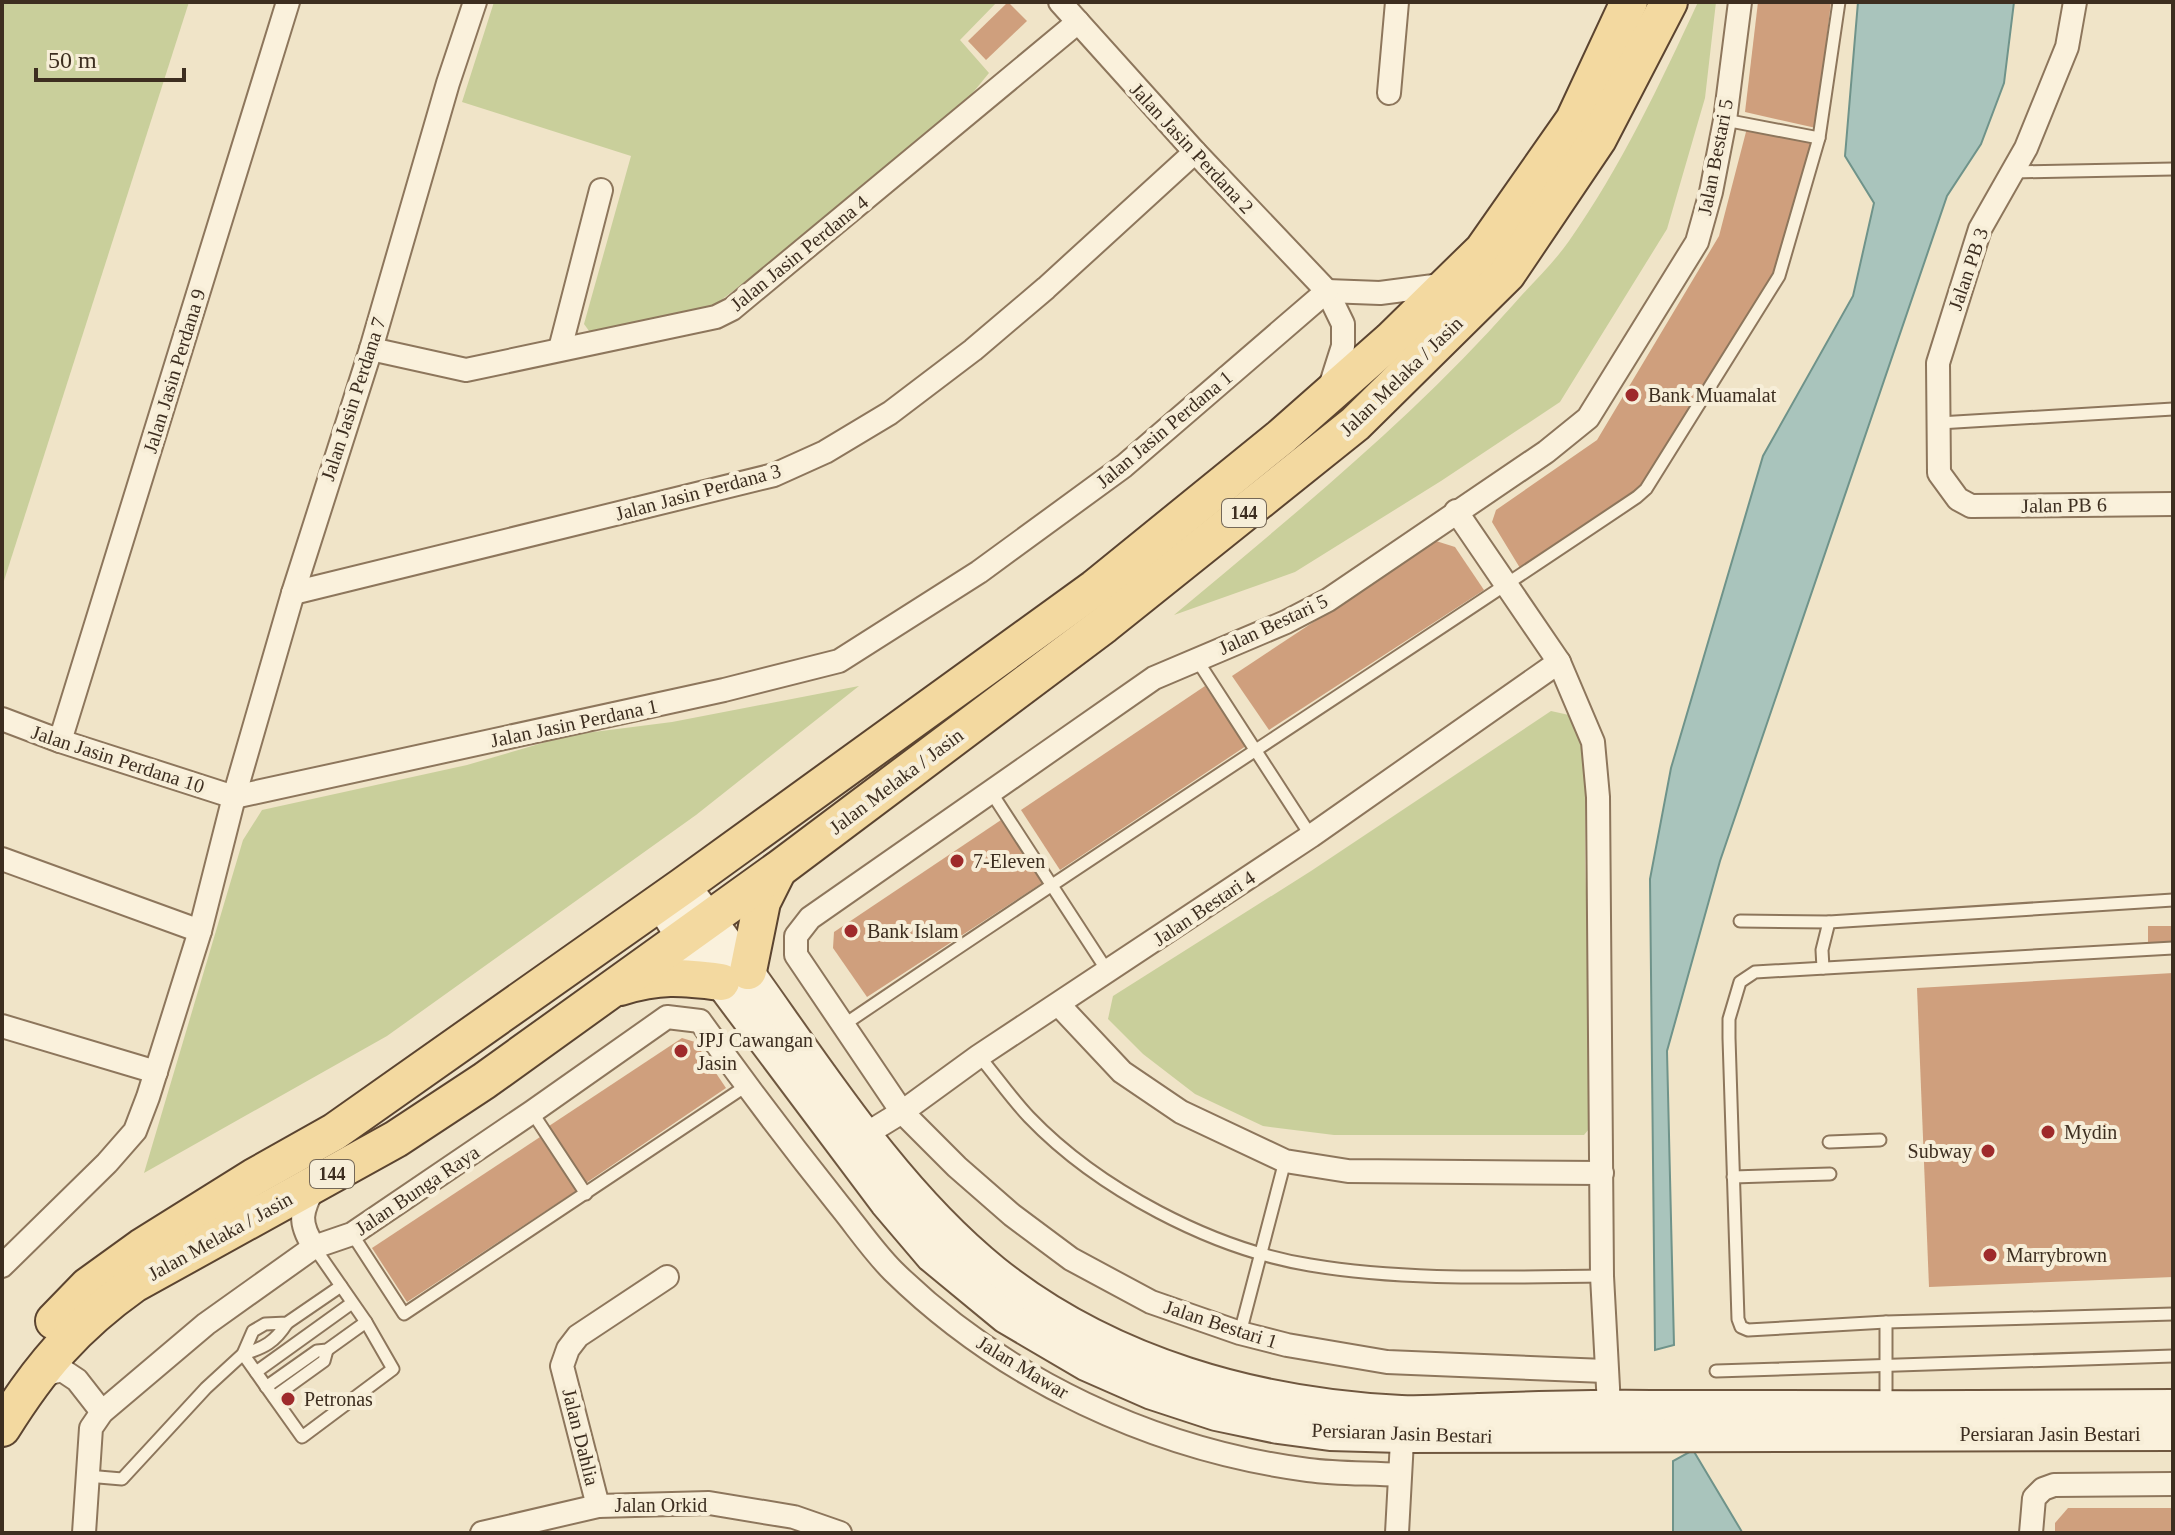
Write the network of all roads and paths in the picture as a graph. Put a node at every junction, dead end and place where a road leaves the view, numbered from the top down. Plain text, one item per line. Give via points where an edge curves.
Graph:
1 (288, 2) edge
2 (475, 2) edge
3 (1060, 2) edge
4 (1397, 2) edge
5 (1629, 2) edge
6 (1669, 2) edge
7 (1740, 2) edge
8 (1839, 2) edge
9 (2075, 2) edge
10 (1078, 22) junction
11 (1389, 93) dead end
12 (1725, 120) junction
13 (1819, 138) junction
14 (1195, 152) junction
15 (2173, 169) edge
16 (2012, 172) junction
17 (601, 190) dead end
18 (1451, 283) junction
19 (1327, 291) junction
20 (371, 349) junction
21 (560, 349) junction
22 (1326, 397) junction
23 (2173, 409) edge
24 (1939, 423) junction
25 (1958, 499) joint
26 (2173, 504) edge
27 (1456, 511) junction
28 (1506, 585) junction
29 (293, 593) junction
30 (1197, 660) junction
31 (1559, 662) junction
32 (2, 719) edge
33 (60, 741) junction
34 (1257, 749) junction
35 (991, 792) junction
36 (234, 797) junction
37 (1311, 836) junction
38 (2, 859) edge
39 (779, 869) junction
40 (1050, 885) junction
41 (671, 894) junction
42 (2173, 900) edge
43 (1740, 921) dead end
44 (1829, 922) junction
45 (695, 927) junction
46 (200, 931) junction
47 (2173, 948) edge
48 (1823, 968) junction
49 (1108, 972) junction
50 (734, 976) junction
51 (609, 990) junction
52 (1059, 1005) junction
53 (845, 1024) junction
54 (2, 1026) edge
55 (979, 1056) junction
56 (156, 1072) junction
57 (746, 1086) junction
58 (532, 1112) junction
59 (902, 1112) junction
60 (1880, 1140) dead end
61 (854, 1142) junction
62 (1829, 1142) dead end
63 (1285, 1161) junction
64 (1602, 1173) junction
65 (1830, 1174) dead end
66 (1733, 1177) junction
67 (317, 1182) junction
68 (586, 1194) junction
69 (352, 1234) junction
70 (314, 1247) junction
71 (1261, 1252) junction
72 (2, 1266) edge
73 (1602, 1276) junction
74 (667, 1277) dead end
75 (341, 1286) junction
76 (352, 1303) junction
77 (2173, 1314) edge
78 (366, 1322) junction
79 (1886, 1322) junction
80 (287, 1323) junction
81 (1240, 1333) junction
82 (243, 1354) junction
83 (2173, 1356) edge
84 (1885, 1365) junction
85 (1605, 1371) junction
86 (1716, 1371) dead end
87 (256, 1372) junction
88 (38, 1376) junction
89 (2, 1389) edge
90 (270, 1392) junction
91 (1609, 1406) junction
92 (2173, 1406) edge
93 (1886, 1407) junction
94 (102, 1412) junction
95 (1403, 1424) junction
96 (2, 1428) edge
97 (2173, 1434) edge
98 (1399, 1475) junction
99 (86, 1476) junction
100 (2173, 1484) edge
101 (598, 1506) junction
102 (84, 1533) edge
103 (482, 1533) edge
104 (840, 1533) edge
105 (1397, 1533) edge
106 (2031, 1533) edge

1 - 33 street, Jalan Jasin Perdana 9
2 - 20 street, Jalan Jasin Perdana 7
3 - 10 street, Jalan Jasin Perdana 2
4 - 11 street
5 - 18 main road, Jalan Melaka / Jasin / 144 via 1574,120 1483,250
6 - 39 main road, Jalan Melaka / Jasin / 144 via 1598,139 1507,274 1355,424 1104,625
7 - 12 street, Jalan Bestari 5
8 - 13 lane
9 - 16 street, Jalan PB 3 via 2067,47
10 - 14 street, Jalan Jasin Perdana 2
10 - 21 street, Jalan Jasin Perdana 4 via 732,309 716,317
12 - 13 lane
12 - 27 street, Jalan Bestari 5 via 1697,242 1588,418
13 - 28 lane via 1779,276 1646,489
14 - 19 street, Jalan Jasin Perdana 2
14 - 29 street, Jalan Jasin Perdana 3 via 973,350 890,413 825,452 774,475
15 - 16 lane
16 - 24 street, Jalan PB 3 via 1980,229 1938,363
17 - 21 street
18 - 19 street via 1380,293
18 - 22 main road, Jalan Melaka / Jasin / 144
19 - 22 street, Jalan Jasin Perdana 2 via 1343,324 1343,346
19 - 36 street, Jalan Jasin Perdana 1 via 1124,466 979,572 839,661
20 - 21 street, Jalan Jasin Perdana 4 via 466,370
20 - 29 street, Jalan Jasin Perdana 7
22 - 41 main road, Jalan Melaka / Jasin / 144 via 1095,588
23 - 24 lane
24 - 25 street, Jalan PB 3 via 1939,473
25 - 26 street, Jalan PB 6 via 1971,506
27 - 28 street
27 - 30 street, Jalan Bestari 5 via 1328,600
28 - 31 street
28 - 34 lane
29 - 36 street, Jalan Jasin Perdana 7
30 - 34 lane
30 - 35 street, Jalan Bestari 5 via 1154,678
31 - 37 street, Jalan Bestari 4
31 - 64 street via 1593,742 1598,797
32 - 33 street, Jalan Jasin Perdana 10
33 - 36 street, Jalan Jasin Perdana 10
34 - 37 lane
34 - 40 lane
35 - 40 lane
35 - 53 street, Jalan Bestari 5 via 810,918 796,936 796,955
36 - 46 street
37 - 49 street, Jalan Bestari 4
38 - 46 street
39 - 45 main road, Jalan Melaka / Jasin / 144
39 - 50 main road
40 - 49 lane
40 - 53 lane
41 - 45 street, Persiaran Jasin Bestari
41 - 89 main road, Jalan Melaka / Jasin / 144 via 334,1132 216,1201 88,1286 53,1321
42 - 44 lane
43 - 44 lane
44 - 48 lane
45 - 50 street, Persiaran Jasin Bestari
45 - 51 main road, Jalan Melaka / Jasin / 144
46 - 56 street
47 - 48 lane
48 - 66 lane via 1755,972 1740,982 1729,1028
49 - 52 street, Jalan Bestari 4
50 - 51 main road via 650,978
50 - 61 street, Persiaran Jasin Bestari
51 - 67 main road, Jalan Melaka / Jasin / 144 via 396,1139
52 - 55 street, Jalan Bestari 4
52 - 63 street via 1122,1072 1181,1112
53 - 59 street, Jalan Bestari 5
54 - 56 street
55 - 59 street, Jalan Bestari 4
55 - 71 lane via 1029,1117 1110,1183 1194,1229
56 - 72 street via 135,1131
57 - 58 street, Jalan Bunga Raya via 700,1021 667,1017
57 - 68 lane
57 - 98 street, Jalan Mawar via 892,1270 964,1331 1049,1386 1133,1426 1230,1455 1309,1470
58 - 68 lane
58 - 69 street, Jalan Bunga Raya
59 - 61 street, Jalan Bestari 4
59 - 81 street, Jalan Bestari 1 via 1012,1215 1071,1259 1151,1302
60 - 62 lane
61 - 95 street, Persiaran Jasin Bestari via 932,1256 1006,1317 1086,1364 1216,1414 1278,1427 1330,1434
63 - 64 street via 1348,1171
63 - 71 lane
64 - 73 street
65 - 66 lane
66 - 79 lane via 1741,1327
67 - 70 street via 302,1209 304,1231
67 - 88 main road, Jalan Melaka / Jasin / 144 via 134,1284 76,1330
68 - 69 lane via 404,1314
69 - 70 street, Jalan Bunga Raya
70 - 75 lane
70 - 94 street, Jalan Bunga Raya via 206,1324
71 - 73 lane via 1357,1271 1481,1278
71 - 81 lane
73 - 85 street
74 - 101 street, Jalan Dahlia via 578,1336 562,1366
75 - 76 lane
75 - 80 lane
76 - 78 lane
76 - 87 lane
77 - 79 lane
78 - 90 lane via 327,1350 324,1361
78 - 90 lane via 393,1369 302,1437
79 - 84 lane
80 - 82 lane via 277,1339
80 - 82 lane via 265,1324 253,1331
81 - 85 street, Jalan Bestari 1 via 1387,1362
82 - 87 lane
82 - 99 lane via 122,1479
83 - 84 lane
84 - 86 lane
84 - 93 lane
85 - 91 street
87 - 90 lane
88 - 94 street via 62,1370
88 - 96 main road, Jalan Melaka / Jasin / 144
91 - 93 street, Persiaran Jasin Bestari
91 - 95 street, Persiaran Jasin Bestari
92 - 93 street, Persiaran Jasin Bestari
94 - 99 street, Jalan Bunga Raya via 91,1428
95 - 97 street, Persiaran Jasin Bestari
95 - 98 street
98 - 105 street
99 - 102 street, Jalan Bunga Raya
100 - 106 street via 2054,1485 2034,1498
101 - 103 street, Jalan Orkid
101 - 104 street, Jalan Orkid via 709,1503 794,1517

